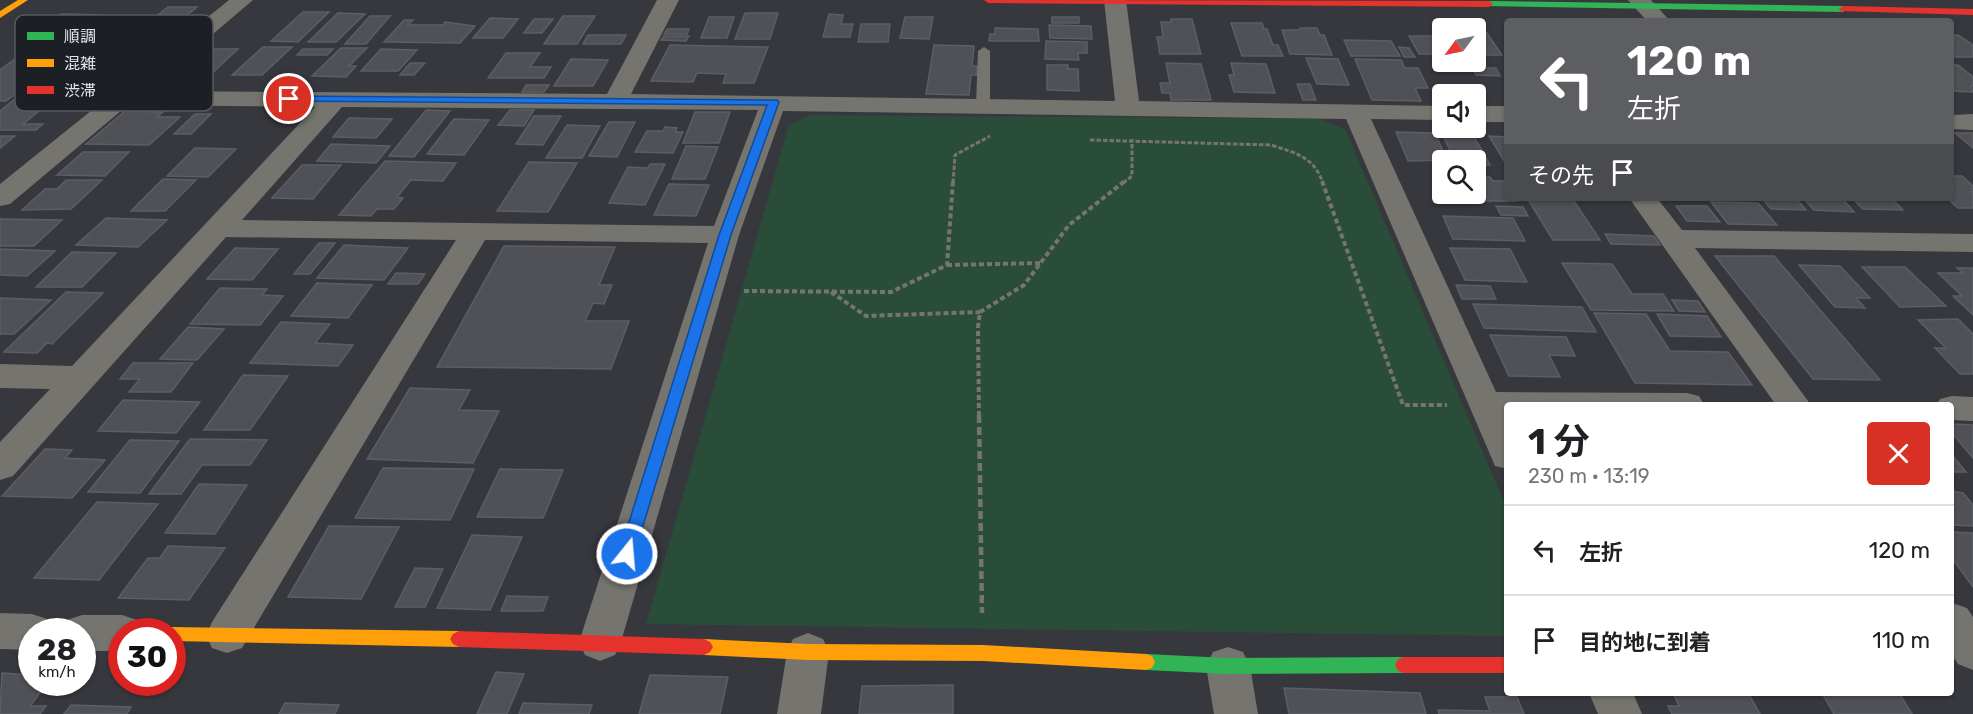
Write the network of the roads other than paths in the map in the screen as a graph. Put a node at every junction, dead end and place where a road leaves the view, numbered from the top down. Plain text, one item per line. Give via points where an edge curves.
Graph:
1 (24, 0) edge
2 (242, 0) edge
3 (668, 0) edge
4 (988, 0) edge
5 (1115, 1) edge
6 (1482, 2) edge
7 (1552, 2) edge
8 (1642, 3) edge
9 (1973, 12) edge
10 (0, 15) edge
11 (1656, 18) edge
12 (213, 24) edge
13 (984, 51) dead end
14 (213, 98) edge
15 (336, 99) junction
16 (615, 100) junction
17 (774, 102) junction
18 (983, 106) junction
19 (1128, 109) junction
20 (107, 111) edge
21 (1355, 112) junction
22 (1432, 113) edge
23 (1486, 114) edge
24 (1504, 114) edge
25 (1954, 122) edge
26 (1973, 122) edge
27 (0, 198) edge
28 (1645, 201) edge
29 (216, 228) junction
30 (476, 231) junction
31 (725, 235) junction
32 (1673, 239) junction
33 (1973, 243) edge
34 (0, 376) edge
35 (80, 378) junction
36 (1792, 402) edge
37 (1485, 404) junction
38 (1504, 404) edge
39 (1954, 408) edge
40 (1973, 408) edge
41 (1504, 447) edge
42 (0, 466) edge
43 (1954, 624) edge
44 (0, 631) edge
45 (18, 632) edge
46 (186, 634) edge
47 (227, 635) junction
48 (600, 642) junction
49 (1973, 651) edge
50 (808, 652) junction
51 (1504, 665) edge
52 (1228, 666) junction
53 (1612, 696) edge
54 (799, 714) edge
55 (1236, 714) edge
56 (1620, 714) edge

1 - 10 street
2 - 12 street
3 - 16 street
4 - 5 street
5 - 6 street
5 - 19 street
6 - 7 street
7 - 8 street
8 - 9 street
8 - 11 street
13 - 18 lane
14 - 15 street
15 - 16 street
15 - 29 street
16 - 17 street
17 - 18 street
17 - 31 street
18 - 19 street
19 - 21 street
20 - 27 street
21 - 22 street
21 - 37 street
23 - 24 street
25 - 26 street
28 - 32 street
29 - 30 street
29 - 35 street
30 - 31 street
30 - 47 street
31 - 48 street
32 - 33 street
32 - 36 street
34 - 35 street
35 - 42 street
37 - 38 street
37 - 41 street
39 - 40 street
43 - 49 street
44 - 45 street
46 - 47 street
47 - 48 street
48 - 50 street
50 - 52 street via 983,653
50 - 54 street
51 - 52 street
52 - 55 street
53 - 56 street

